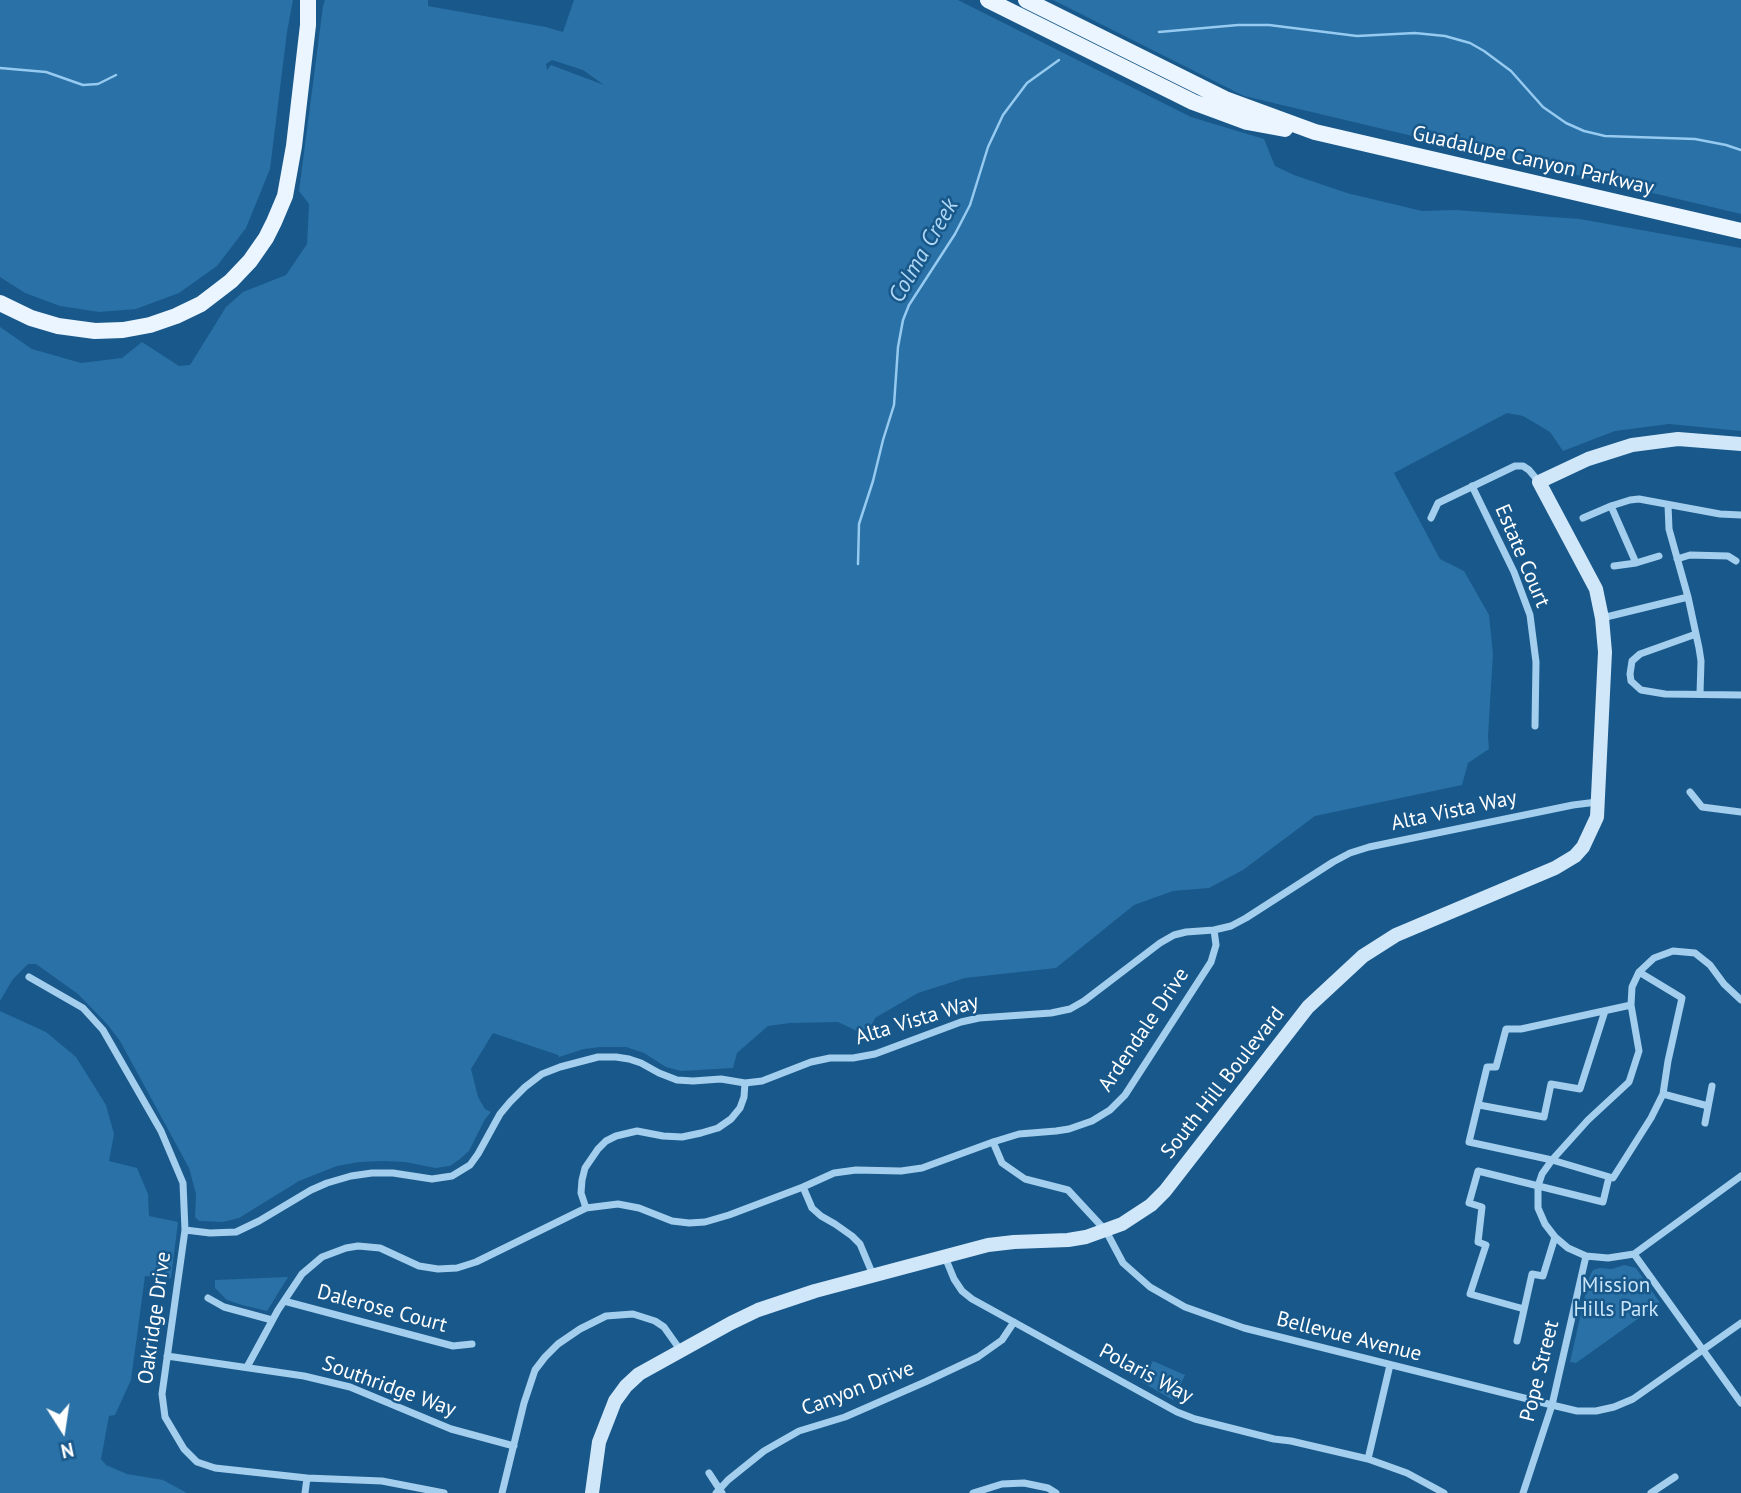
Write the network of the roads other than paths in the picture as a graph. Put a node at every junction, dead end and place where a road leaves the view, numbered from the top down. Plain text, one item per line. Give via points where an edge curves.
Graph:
1 (308, 0) edge
2 (316, 0) edge
3 (988, 0) edge
4 (1026, 0) edge
5 (308, 26) junction
6 (1315, 132) junction
7 (1741, 231) edge
8 (0, 303) edge
9 (1741, 444) edge
10 (1539, 482) junction
11 (1472, 486) junction
12 (1668, 505) junction
13 (1611, 506) junction
14 (1741, 515) edge
15 (1431, 517) dead end
16 (1583, 518) dead end
17 (1659, 556) dead end
18 (1677, 559) junction
19 (1736, 561) dead end
20 (1636, 564) junction
21 (1614, 566) dead end
22 (1688, 597) junction
23 (1602, 618) junction
24 (1696, 635) junction
25 (1700, 694) junction
26 (1741, 695) edge
27 (1535, 726) dead end
28 (1690, 792) dead end
29 (1599, 802) junction
30 (1741, 812) edge
31 (1214, 930) junction
32 (1639, 972) junction
33 (29, 977) dead end
34 (1741, 1000) edge
35 (1632, 1005) junction
36 (1605, 1011) junction
37 (745, 1083) junction
38 (1712, 1086) dead end
39 (1663, 1094) junction
40 (1479, 1104) junction
41 (1708, 1106) junction
42 (1705, 1123) dead end
43 (993, 1142) junction
44 (1552, 1160) junction
45 (1741, 1176) edge
46 (1609, 1177) junction
47 (1538, 1186) junction
48 (803, 1187) junction
49 (586, 1208) junction
50 (185, 1230) junction
51 (1106, 1231) junction
52 (1555, 1237) junction
53 (1634, 1254) junction
54 (945, 1256) junction
55 (1586, 1256) junction
56 (873, 1275) junction
57 (208, 1298) dead end
58 (284, 1301) junction
59 (1524, 1309) junction
60 (272, 1321) junction
61 (1014, 1322) junction
62 (1741, 1323) edge
63 (1517, 1341) dead end
64 (472, 1344) dead end
65 (1703, 1349) junction
66 (681, 1351) junction
67 (167, 1356) junction
68 (1390, 1366) junction
69 (247, 1367) junction
70 (1741, 1403) edge
71 (1552, 1405) junction
72 (514, 1446) junction
73 (1368, 1459) junction
74 (709, 1473) dead end
75 (1675, 1477) dead end
76 (307, 1478) junction
77 (719, 1492) edge
78 (304, 1493) edge
79 (443, 1493) edge
80 (502, 1493) edge
81 (592, 1493) edge
82 (973, 1493) edge
83 (1056, 1493) edge
84 (1444, 1493) edge
85 (1523, 1493) edge
86 (1651, 1493) edge

1 - 5 main road
2 - 5 main road
3 - 6 main road, Guadalupe Canyon Parkway via 1210,110 1264,126
4 - 6 main road, Guadalupe Canyon Parkway via 1225,99
5 - 8 main road via 285,196 266,238 231,281 185,312 123,330 58,326
6 - 7 main road, Guadalupe Canyon Parkway
9 - 10 street via 1678,439 1632,445
10 - 11 street via 1529,470 1515,466
10 - 23 street, South Hill Boulevard via 1596,589
11 - 15 street via 1438,503
11 - 27 street, Estate Court via 1530,615 1536,662
12 - 13 street via 1639,499
12 - 14 street
12 - 18 street
13 - 16 street
13 - 20 street
17 - 20 street
18 - 19 street via 1728,556
18 - 22 street
20 - 21 street
22 - 23 street
22 - 24 street
23 - 29 street, South Hill Boulevard via 1605,652
24 - 25 street
24 - 25 street via 1640,654 1632,661 1630,674 1641,690
25 - 26 street
28 - 30 street via 1702,807
29 - 31 street, Alta Vista Way via 1350,853 1246,918
29 - 51 street, South Hill Boulevard via 1583,847 1563,864 1396,935 1363,956 1308,1007 1165,1191 1137,1215
31 - 37 street, Alta Vista Way via 1174,935 1070,1009 985,1016 875,1054 811,1062 762,1082
31 - 43 street, Ardendale Drive via 1211,962 1118,1103 1081,1125
32 - 34 street via 1654,958 1673,951 1695,953
32 - 35 street via 1632,987
32 - 39 street via 1682,998
33 - 50 street, Oakridge Drive via 83,1008 103,1030 161,1131 183,1183
35 - 36 street
35 - 44 street via 1639,1051 1629,1082
36 - 40 street via 1506,1029 1496,1067 1487,1067
36 - 40 street via 1580,1089 1550,1084 1544,1117
37 - 49 street via 740,1108 718,1128 681,1136 637,1131 616,1136 597,1149 582,1180
37 - 50 street, Alta Vista Way via 677,1080 616,1057 578,1062 542,1074 525,1087 500,1114 470,1165 452,1176 351,1176 327,1182 236,1232
38 - 41 street
39 - 41 street
39 - 46 street via 1614,1178
40 - 44 street via 1469,1142
41 - 42 street
43 - 48 street, Ardendale Drive via 922,1168 845,1171
43 - 51 street, Bellevue Avenue via 1002,1163 1025,1179 1068,1190
44 - 46 street
44 - 47 street
45 - 53 street
46 - 47 street via 1603,1202
47 - 52 street via 1538,1208
47 - 59 street via 1478,1171 1469,1202 1482,1207 1478,1242 1486,1245 1470,1294
48 - 49 street, Ardendale Drive via 725,1217 697,1222 672,1221 629,1205
48 - 56 street via 812,1208 860,1244
49 - 58 street, Ardendale Drive via 457,1268 419,1266 369,1246 334,1252 311,1265
50 - 67 street, Oakridge Drive
51 - 54 street, South Hill Boulevard via 1068,1240 988,1245
51 - 68 street, Bellevue Avenue via 1123,1263 1150,1287 1185,1307 1244,1328
52 - 55 street
52 - 59 street via 1543,1276 1532,1274
53 - 55 street
53 - 65 street
54 - 56 street, South Hill Boulevard
54 - 61 street, Polaris Way via 962,1291
55 - 71 street, Pope Street
56 - 66 street, South Hill Boulevard via 758,1310
57 - 60 street
58 - 60 street, Ardendale Drive
58 - 64 street, Dalerose Court via 453,1346
59 - 63 street
60 - 69 street, Ardendale Drive
61 - 73 street, Polaris Way via 1195,1419
61 - 77 street, Canyon Drive via 1002,1340 978,1357 845,1417 799,1431 764,1451
62 - 65 street, Bellevue Avenue
65 - 70 street
65 - 71 street, Bellevue Avenue via 1633,1399 1614,1407 1577,1411
66 - 72 street via 664,1327 633,1314 607,1316 580,1329 558,1344 536,1370
66 - 81 street, South Hill Boulevard via 639,1374 615,1401 598,1442
67 - 69 street, Southridge Way
67 - 76 street, Oakridge Drive via 162,1394 165,1417 197,1462 235,1472
68 - 71 street, Bellevue Avenue
68 - 73 street
69 - 72 street, Southridge Way via 350,1387 451,1429
71 - 85 street, Pope Street
72 - 80 street
73 - 84 street, Polaris Way via 1407,1472
74 - 77 street
75 - 86 street
76 - 78 street
76 - 79 street, Oakridge Drive via 382,1481
82 - 83 street via 1024,1483

